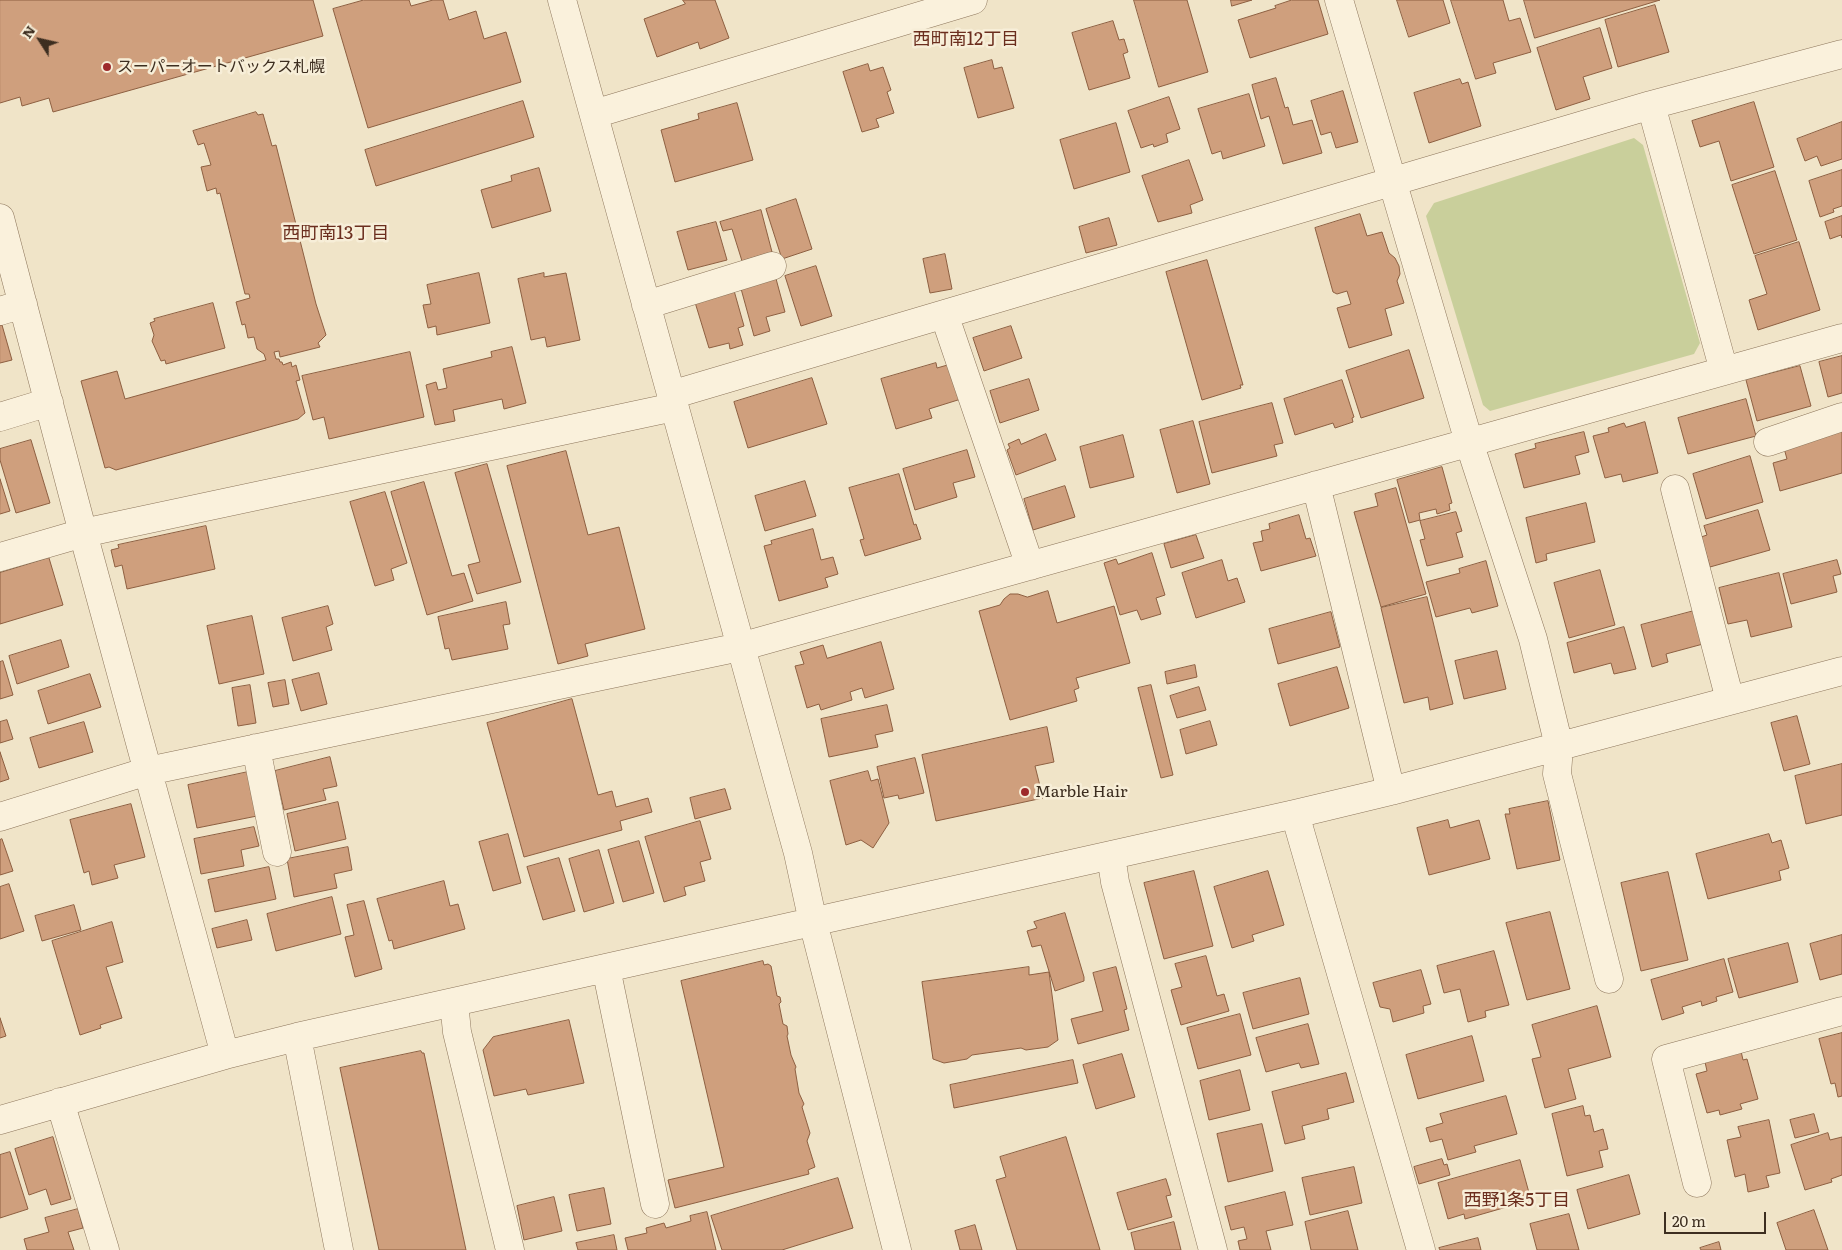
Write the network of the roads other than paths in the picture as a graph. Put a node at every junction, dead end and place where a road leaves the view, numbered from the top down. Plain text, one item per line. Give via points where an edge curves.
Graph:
1 (562, 0) edge
2 (973, 0) edge
3 (1340, 0) edge
4 (1842, 54) edge
5 (1651, 105) junction
6 (594, 114) junction
7 (1392, 182) junction
8 (0, 218) edge
9 (772, 266) dead end
10 (646, 305) junction
11 (12, 308) edge
12 (944, 314) junction
13 (1842, 338) edge
14 (1724, 371) junction
15 (672, 401) junction
16 (49, 402) junction
17 (0, 417) edge
18 (1842, 417) edge
19 (1469, 442) junction
20 (1768, 442) dead end
21 (1316, 485) junction
22 (1675, 489) dead end
23 (83, 533) junction
24 (0, 557) edge
25 (1030, 566) junction
26 (740, 647) junction
27 (1842, 671) edge
28 (1730, 700) junction
29 (1559, 746) junction
30 (256, 748) junction
31 (148, 771) junction
32 (1391, 791) junction
33 (1295, 814) junction
34 (0, 818) edge
35 (276, 852) dead end
36 (1111, 855) junction
37 (813, 922) junction
38 (606, 968) junction
39 (1609, 979) dead end
40 (454, 1002) junction
41 (1842, 1011) edge
42 (297, 1037) junction
43 (225, 1055) junction
44 (60, 1102) junction
45 (0, 1120) edge
46 (1698, 1183) dead end
47 (655, 1204) dead end
48 (105, 1250) edge
49 (339, 1250) edge
50 (510, 1250) edge
51 (896, 1250) edge
52 (1213, 1250) edge
53 (1421, 1250) edge

1 - 6 street
2 - 6 street
3 - 7 street
4 - 5 street
5 - 7 street
5 - 14 street
6 - 10 street
7 - 12 street
7 - 19 street
8 - 11 street
9 - 10 street
10 - 15 street
11 - 16 street
12 - 15 street
12 - 25 street
13 - 14 street
14 - 19 street
15 - 23 street
15 - 26 street
16 - 17 street
16 - 23 street
18 - 20 street
19 - 21 street
19 - 29 street via 1533,639
21 - 25 street
21 - 32 street
22 - 28 street
23 - 24 street
23 - 31 street
25 - 26 street
26 - 30 street
26 - 37 street via 798,853
27 - 28 street
28 - 29 street
29 - 32 street
29 - 39 street via 1557,774
30 - 31 street
30 - 35 street
31 - 34 street
31 - 43 street
32 - 33 street
33 - 36 street
33 - 53 street
36 - 37 street
36 - 52 street via 1115,882
37 - 38 street
37 - 51 street
38 - 40 street
38 - 47 street
40 - 42 street
40 - 50 street via 457,1032
41 - 46 street via 1666,1059
42 - 43 street
42 - 49 street
43 - 44 street
44 - 45 street
44 - 48 street

